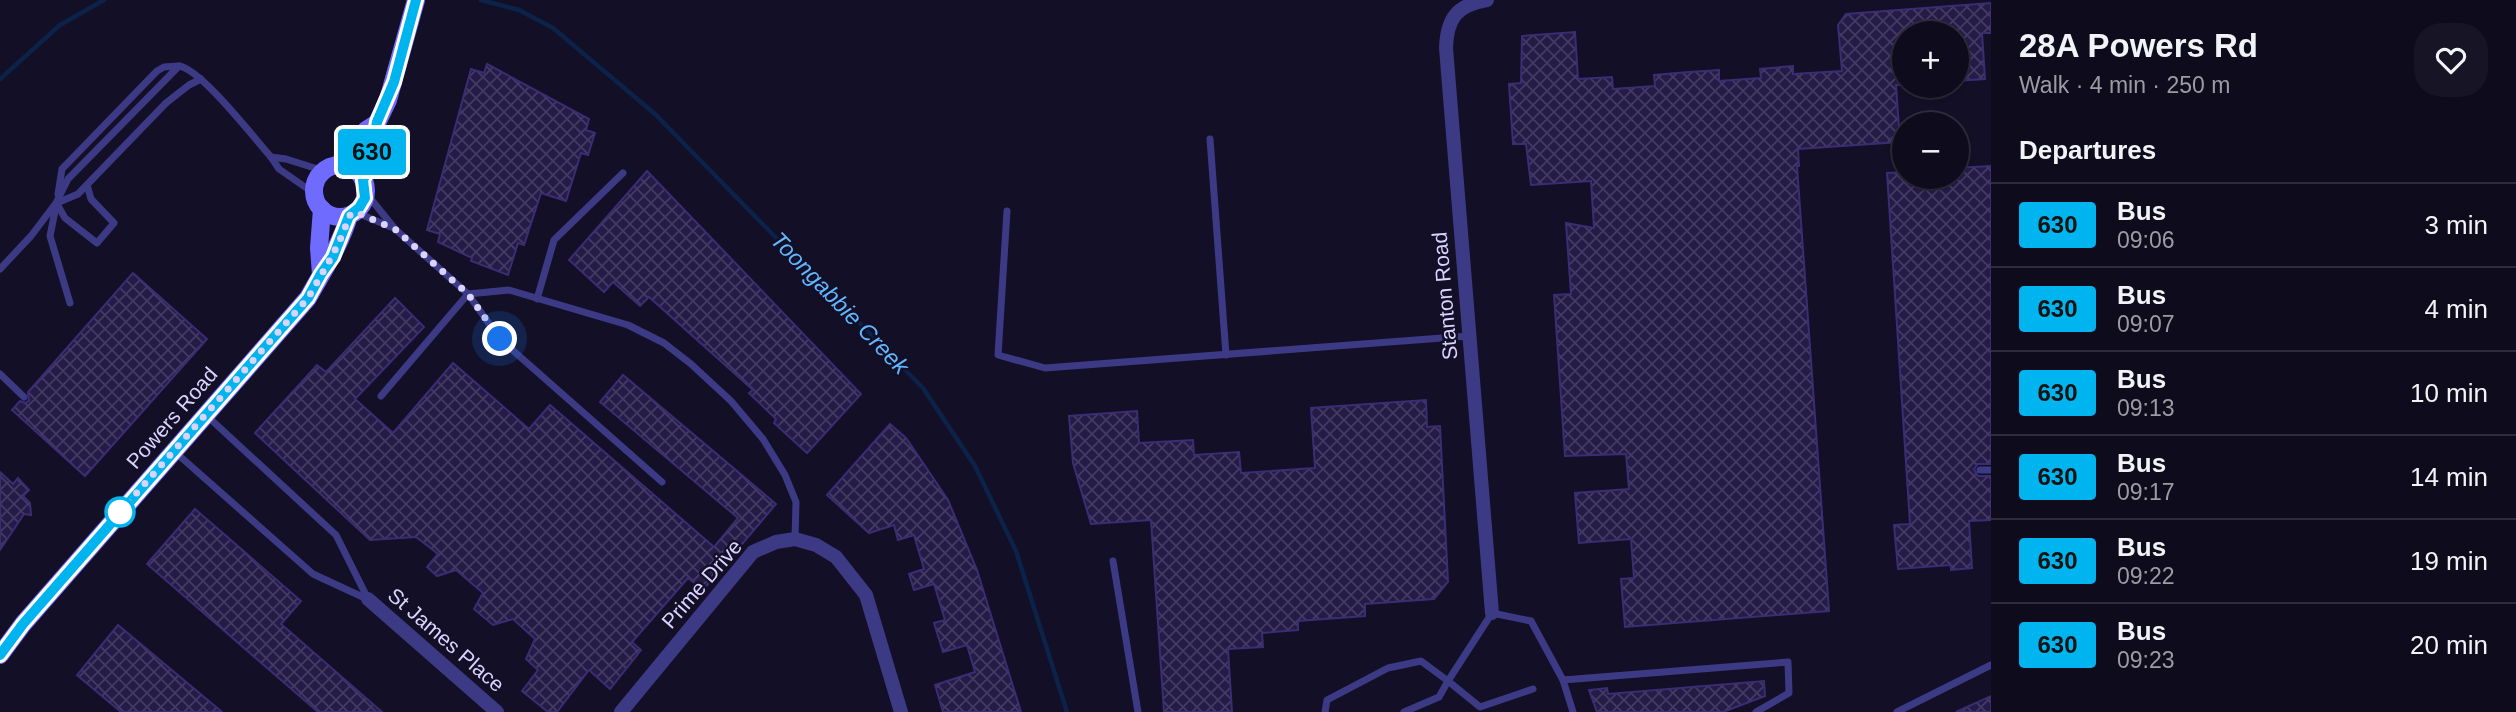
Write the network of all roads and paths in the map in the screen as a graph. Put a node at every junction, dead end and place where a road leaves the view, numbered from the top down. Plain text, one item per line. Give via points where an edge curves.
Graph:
1 (416, 0) edge
2 (1487, 0) edge
3 (179, 66) junction
4 (201, 79) junction
5 (377, 122) junction
6 (1210, 139) dead end
7 (271, 157) junction
8 (331, 168) junction
9 (622, 173) dead end
10 (87, 185) junction
11 (365, 187) junction
12 (318, 202) junction
13 (56, 203) junction
14 (1007, 211) dead end
15 (352, 214) junction
16 (395, 229) junction
17 (0, 269) edge
18 (321, 274) junction
19 (468, 294) junction
20 (537, 299) junction
21 (69, 303) dead end
22 (1470, 336) junction
23 (1226, 355) junction
24 (0, 374) edge
25 (381, 396) dead end
26 (24, 397) dead end
27 (206, 415) junction
28 (174, 451) junction
29 (1980, 470) dead end
30 (1991, 470) edge
31 (662, 482) dead end
32 (795, 539) junction
33 (1113, 561) dead end
34 (368, 599) junction
35 (1492, 613) junction
36 (0, 655) edge
37 (1991, 665) edge
38 (1563, 680) junction
39 (1448, 681) junction
40 (1533, 690) dead end
41 (496, 712) edge
42 (621, 712) edge
43 (901, 712) edge
44 (1138, 712) edge
45 (1325, 712) edge
46 (1404, 712) edge
47 (1573, 712) edge
48 (1756, 712) edge
49 (1897, 712) edge

1 - 5 street via 388,100
2 - 22 street, Stanton Road via 1461,9 1452,19 1446,39
3 - 4 lane
3 - 13 lane via 68,179
3 - 13 lane via 157,71 62,169
4 - 7 lane
4 - 10 lane via 166,103
5 - 8 street
5 - 11 street
6 - 23 lane
7 - 8 lane
7 - 12 lane
8 - 11 street via 353,169
8 - 12 street via 318,178
9 - 20 lane via 554,240
10 - 13 lane
10 - 13 lane via 91,199 114,223 97,243 65,218
11 - 15 street via 363,204
11 - 16 lane
12 - 15 street via 334,216
12 - 18 street
13 - 17 lane
13 - 21 lane via 50,236
14 - 23 lane via 998,355 1045,369
15 - 16 lane
15 - 18 street, Powers Road
16 - 19 lane
18 - 27 street, Powers Road via 301,306
19 - 20 lane via 509,290
19 - 25 lane
19 - 31 lane via 500,339
20 - 32 lane via 628,325 664,343 732,401 785,475 796,502
22 - 23 lane
22 - 35 street, Stanton Road
24 - 26 lane
27 - 28 street, Powers Road
27 - 34 lane via 336,535
28 - 34 lane via 313,574
28 - 36 street, Powers Road
29 - 30 lane
32 - 42 street, Prime Drive via 754,552
32 - 43 street via 836,557 866,595
33 - 44 lane
34 - 41 street, St James Place
35 - 38 lane via 1531,621
35 - 39 lane
37 - 49 lane
38 - 47 lane
38 - 48 lane via 1788,662 1788,693
39 - 40 lane via 1480,707
39 - 45 lane via 1421,661 1388,668 1327,700
39 - 46 lane via 1439,697

